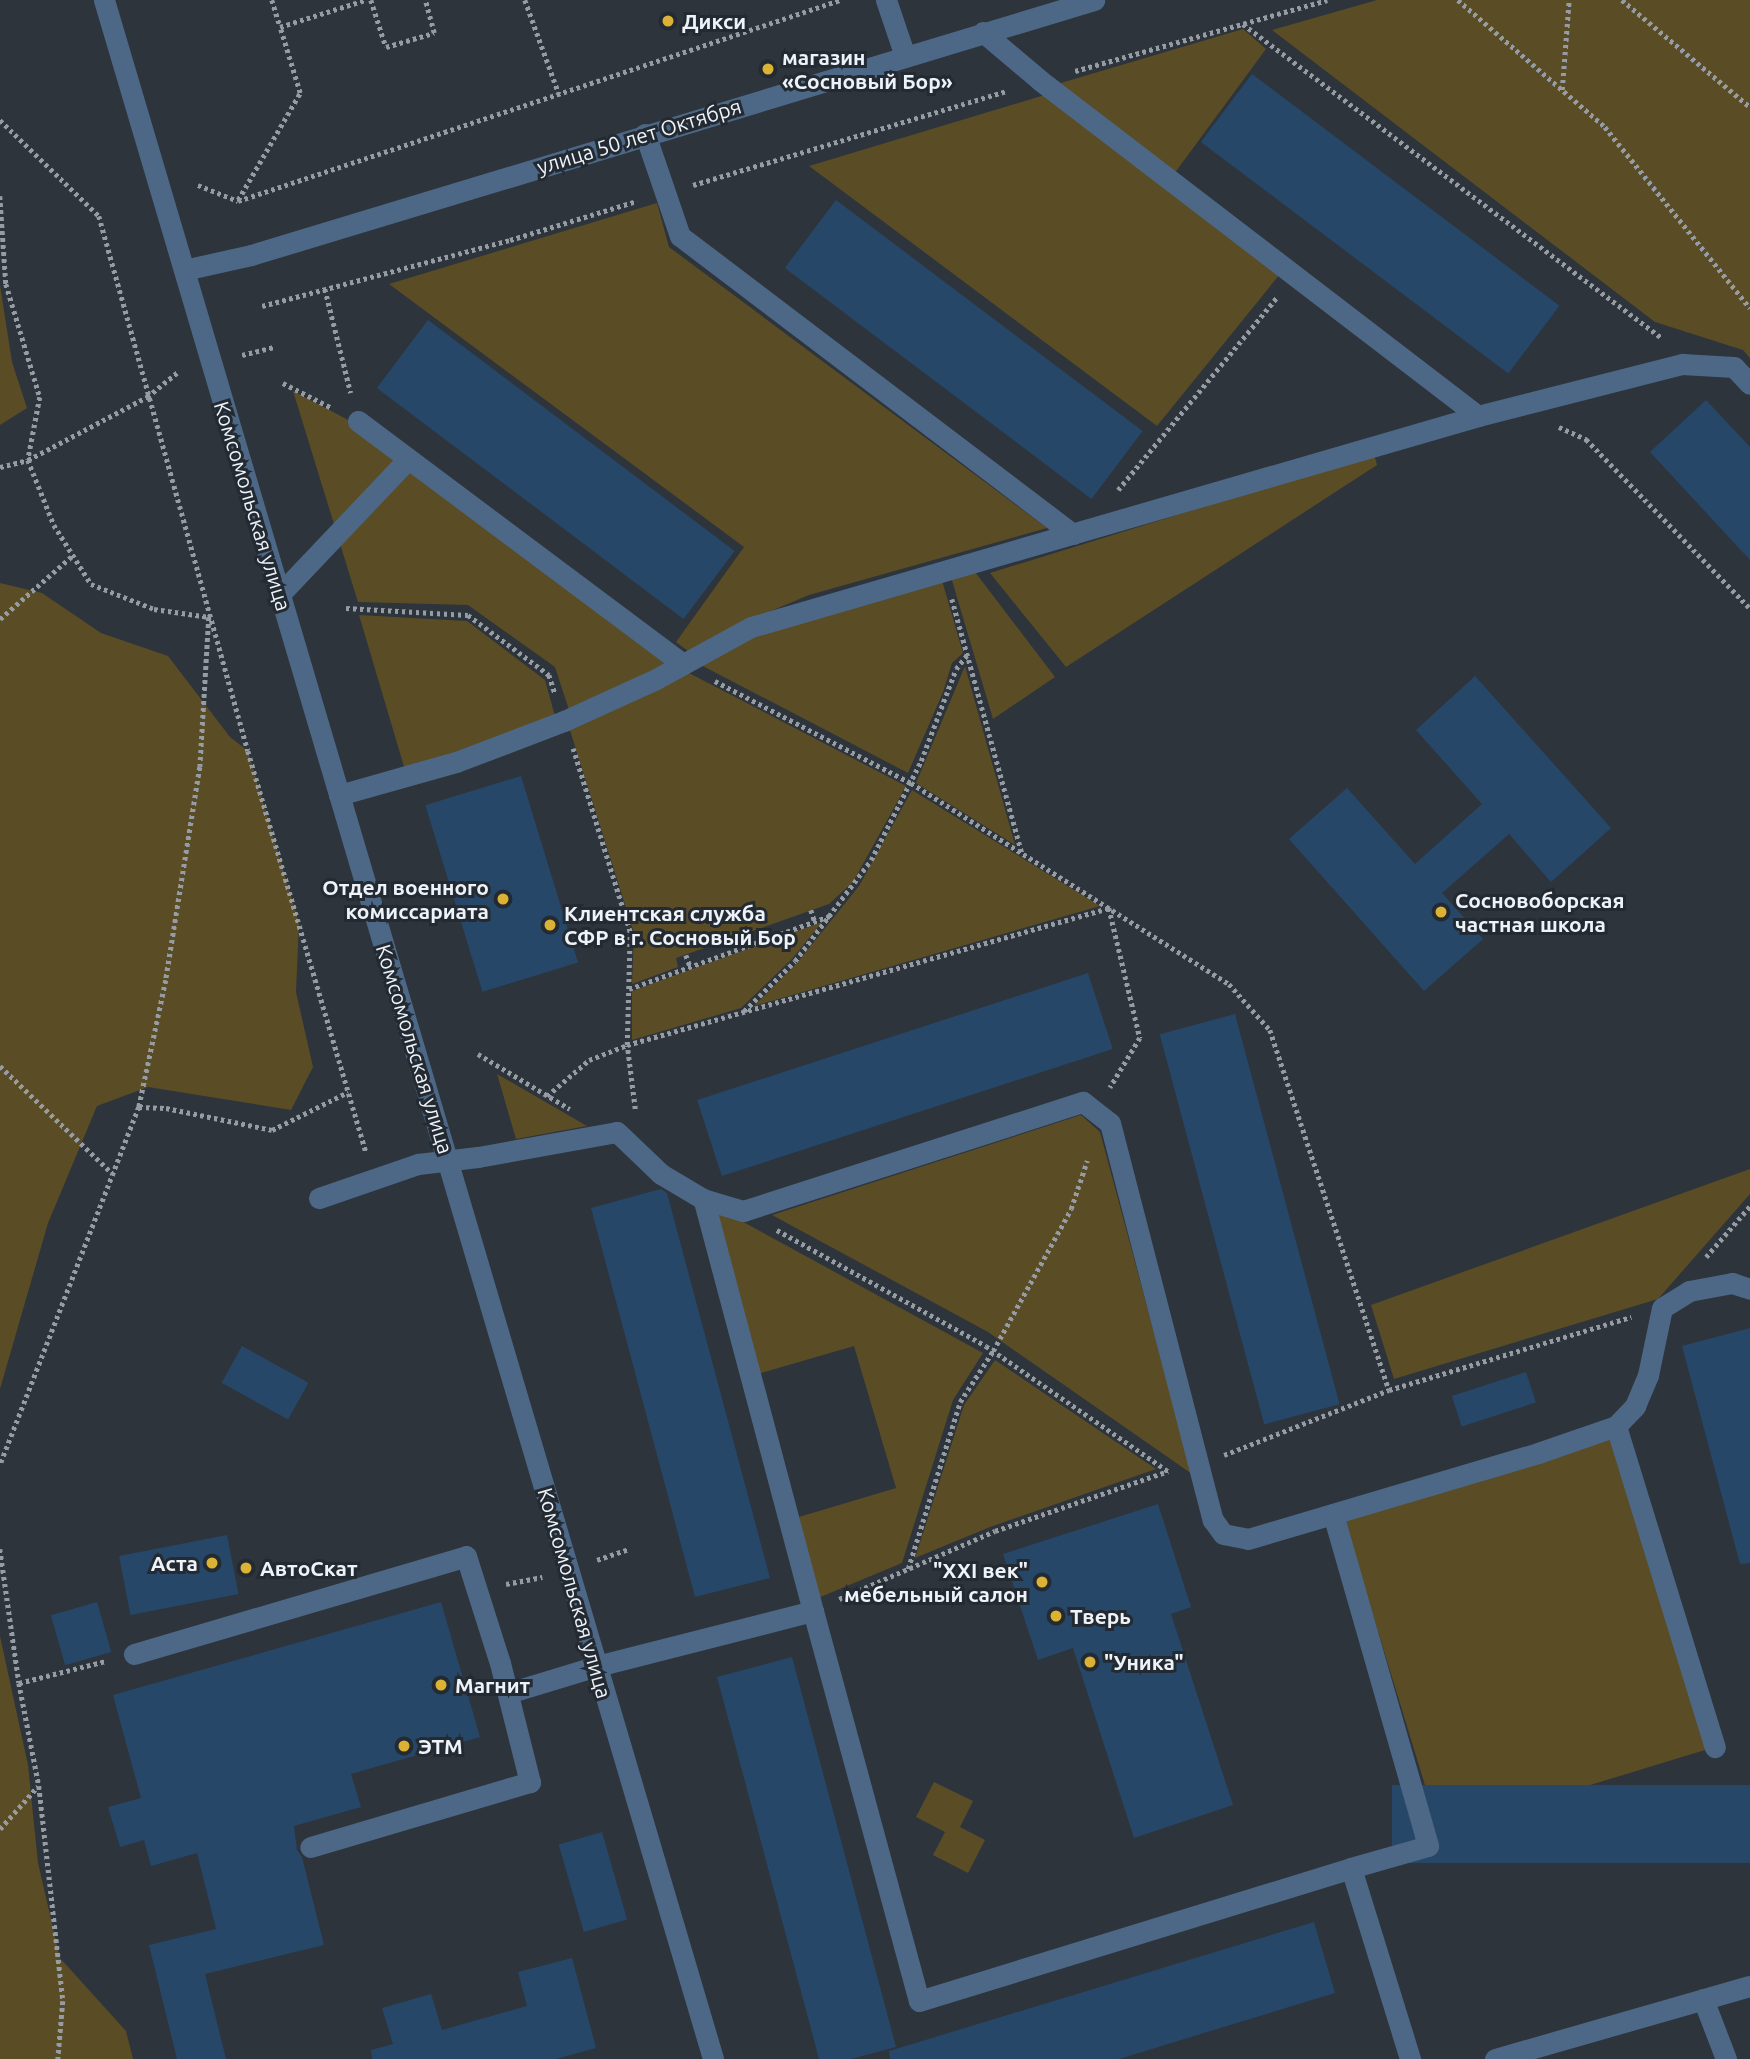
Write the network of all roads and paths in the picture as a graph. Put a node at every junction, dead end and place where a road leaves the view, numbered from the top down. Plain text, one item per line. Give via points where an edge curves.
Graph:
1 (104, 0) edge
2 (272, 0) edge
3 (365, 0) edge
4 (371, 0) edge
5 (425, 0) edge
6 (525, 0) edge
7 (840, 0) edge
8 (886, 0) edge
9 (1094, 0) edge
10 (1327, 0) edge
11 (1458, 0) edge
12 (1569, 0) edge
13 (1622, 0) edge
14 (1242, 24) junction
15 (280, 27) junction
16 (983, 32) junction
17 (905, 56) junction
18 (1041, 81) junction
19 (1562, 90) junction
20 (559, 94) junction
21 (1750, 107) edge
22 (0, 120) edge
23 (645, 134) junction
24 (198, 185) dead end
25 (665, 193) junction
26 (0, 196) edge
27 (238, 201) junction
28 (184, 270) junction
29 (1295, 275) junction
30 (326, 289) junction
31 (262, 306) dead end
32 (1750, 307) edge
33 (1655, 333) dead end
34 (273, 346) dead end
35 (242, 355) dead end
36 (178, 373) dead end
37 (283, 383) dead end
38 (1750, 384) edge
39 (147, 397) junction
40 (1478, 416) junction
41 (358, 421) junction
42 (1554, 425) dead end
43 (408, 459) junction
44 (28, 460) junction
45 (0, 467) edge
46 (1078, 533) junction
47 (73, 555) junction
48 (945, 571) junction
49 (279, 594) junction
50 (346, 608) dead end
51 (1750, 608) edge
52 (209, 617) junction
53 (0, 618) edge
54 (967, 655) junction
55 (683, 664) junction
56 (564, 721) junction
57 (911, 783) junction
58 (339, 795) junction
59 (1023, 854) junction
60 (1109, 908) junction
61 (811, 910) dead end
62 (831, 916) junction
63 (815, 922) junction
64 (686, 955) dead end
65 (690, 966) junction
66 (629, 989) junction
67 (743, 1012) junction
68 (628, 1045) junction
69 (478, 1054) dead end
70 (0, 1066) edge
71 (348, 1092) junction
72 (547, 1096) junction
73 (139, 1107) junction
74 (573, 1110) dead end
75 (1096, 1112) junction
76 (617, 1132) junction
77 (448, 1159) junction
78 (113, 1174) junction
79 (374, 1179) junction
80 (318, 1198) dead end
81 (703, 1199) junction
82 (743, 1211) junction
83 (1750, 1289) edge
84 (1662, 1308) junction
85 (993, 1350) junction
86 (1389, 1390) junction
87 (1616, 1426) junction
88 (1200, 1464) junction
89 (0, 1465) edge
90 (1168, 1471) junction
91 (1209, 1499) junction
92 (1333, 1514) junction
93 (0, 1549) edge
94 (629, 1549) dead end
95 (592, 1562) dead end
96 (908, 1569) junction
97 (552, 1574) dead end
98 (478, 1591) junction
99 (813, 1611) junction
100 (134, 1654) joint
101 (597, 1666) junction
102 (19, 1684) junction
103 (508, 1693) junction
104 (1715, 1748) dead end
105 (39, 1786) junction
106 (0, 1829) edge
107 (310, 1847) dead end
108 (1352, 1868) junction
109 (1750, 1986) edge
110 (1703, 1999) junction
111 (58, 2059) edge
112 (713, 2059) edge
113 (1409, 2059) edge
114 (1495, 2059) edge
115 (1726, 2059) edge

1 - 28 street, Комсомольская улица
2 - 15 path
3 - 15 path
4 - 5 path via 386,47 434,33
6 - 20 path
7 - 20 path
8 - 17 street
9 - 16 street, улица 50 лет Октября
10 - 14 path
11 - 19 path
12 - 19 path
13 - 21 path
14 - 18 path
14 - 33 path
15 - 27 path via 300,93
16 - 17 street, улица 50 лет Октября
16 - 18 street
17 - 23 street, улица 50 лет Октября
18 - 25 path
18 - 29 street
19 - 32 path via 1605,127
20 - 27 path
22 - 39 path via 99,216
23 - 25 street
23 - 28 street, улица 50 лет Октября via 251,255
24 - 27 path
25 - 30 path
25 - 46 street via 680,236
26 - 44 path via 6,284 40,397
28 - 49 street, Комсомольская улица
29 - 40 street
29 - 46 path
30 - 31 path
30 - 41 path
34 - 35 path
36 - 39 path
37 - 41 path
38 - 40 street via 1734,367 1682,364
39 - 44 path
39 - 52 path
40 - 46 street
41 - 43 street
42 - 51 path via 1586,439
43 - 49 street
43 - 55 street
44 - 45 path
44 - 47 path via 54,524
46 - 48 street
47 - 52 path via 91,584 154,609
47 - 53 path
48 - 54 path
48 - 55 street via 751,627
49 - 58 street, Комсомольская улица
50 - 56 path via 468,615 549,675
52 - 71 path
52 - 73 path via 200,767 166,981
54 - 57 path via 956,669
54 - 59 path
55 - 56 street
55 - 57 path
56 - 58 street via 457,762
56 - 66 path via 630,932
57 - 59 path
57 - 62 path via 872,860
58 - 77 street, Комсомольская улица
59 - 60 path
60 - 67 path
60 - 75 path via 1140,1038
60 - 86 path via 1228,984 1269,1030
61 - 63 path
62 - 63 path
62 - 67 path via 795,961
63 - 65 path
64 - 65 path
65 - 66 path
66 - 68 path
67 - 68 path
68 - 72 path via 589,1060
68 - 76 path via 636,1107
69 - 72 path
70 - 78 path
71 - 73 path via 272,1130 166,1108
71 - 79 path
72 - 74 path
73 - 78 path
75 - 82 street via 1083,1102
75 - 85 path via 1090,1122 1087,1165 1070,1209
75 - 88 street via 1110,1123
76 - 77 street
76 - 81 street via 661,1174
77 - 79 street
77 - 101 street, Комсомольская улица
78 - 89 path
79 - 80 street
81 - 82 street
81 - 99 street
82 - 85 path
83 - 84 street via 1732,1283 1689,1291
84 - 86 path
84 - 87 street via 1635,1406
85 - 90 path
85 - 96 path via 960,1402
86 - 88 path
87 - 92 street
87 - 104 street
88 - 91 street
90 - 91 path
90 - 96 path via 995,1531
91 - 92 street via 1213,1520 1223,1534 1248,1539
92 - 108 street via 1428,1846
93 - 102 path
94 - 95 path
96 - 99 path
97 - 98 path
98 - 100 street via 466,1556
98 - 103 street
99 - 101 street
99 - 108 street via 919,2001
100 - 102 path
101 - 103 street
101 - 112 street, Комсомольская улица
102 - 105 path
103 - 107 street via 530,1782
105 - 106 path
105 - 111 path via 63,2001
108 - 113 street
109 - 110 street
110 - 114 street
110 - 115 street

